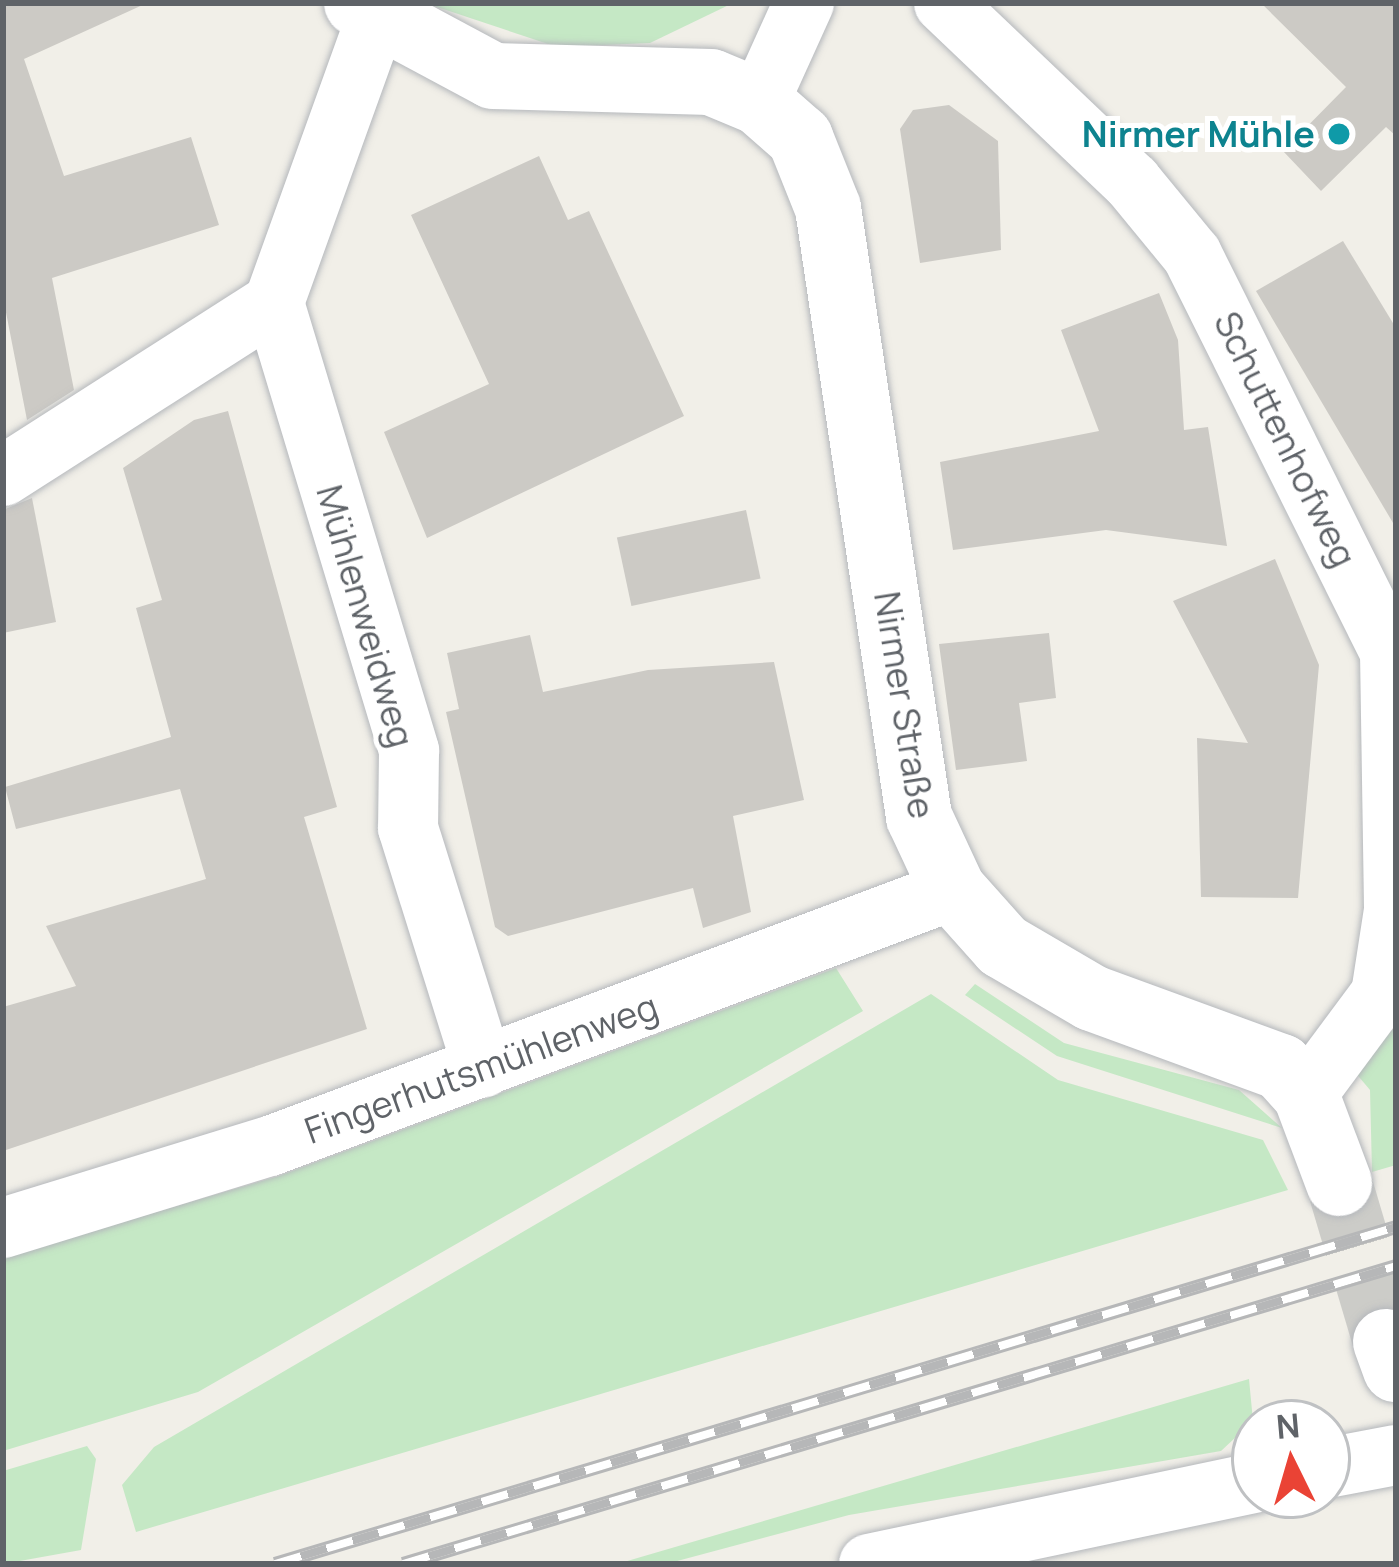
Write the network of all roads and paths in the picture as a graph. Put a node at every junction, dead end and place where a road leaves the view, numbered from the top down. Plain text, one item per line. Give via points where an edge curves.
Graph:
1 (804, 3) edge
2 (944, 3) edge
3 (366, 11) edge
4 (759, 102) junction
5 (274, 303) junction
6 (3, 476) edge
7 (953, 890) junction
8 (483, 1068) junction
9 (1306, 1095) junction
10 (1339, 1184) tunnel mouth
11 (3, 1228) edge
12 (1396, 1455) edge
13 (1351, 1463) edge
14 (1231, 1488) edge
15 (868, 1564) edge

1 - 4 street
2 - 9 street, Schuttenhofweg via 1132,182 1192,255 1390,652 1394,910 1381,994
3 - 4 street via 493,76 711,82
3 - 5 street
4 - 7 street, Nirmer Straße via 800,137 829,208 919,818
5 - 6 street
5 - 8 street, Mühlenweidweg via 409,751 408,828
7 - 8 street, Fingerhutsmühlenweg
7 - 9 street, Nirmer Straße via 1003,946 1045,971 1145,1019 1231,1042 1281,1067
8 - 11 street, Fingerhutsmühlenweg
9 - 10 street, Nirmer Straße
12 - 13 street
14 - 15 street

